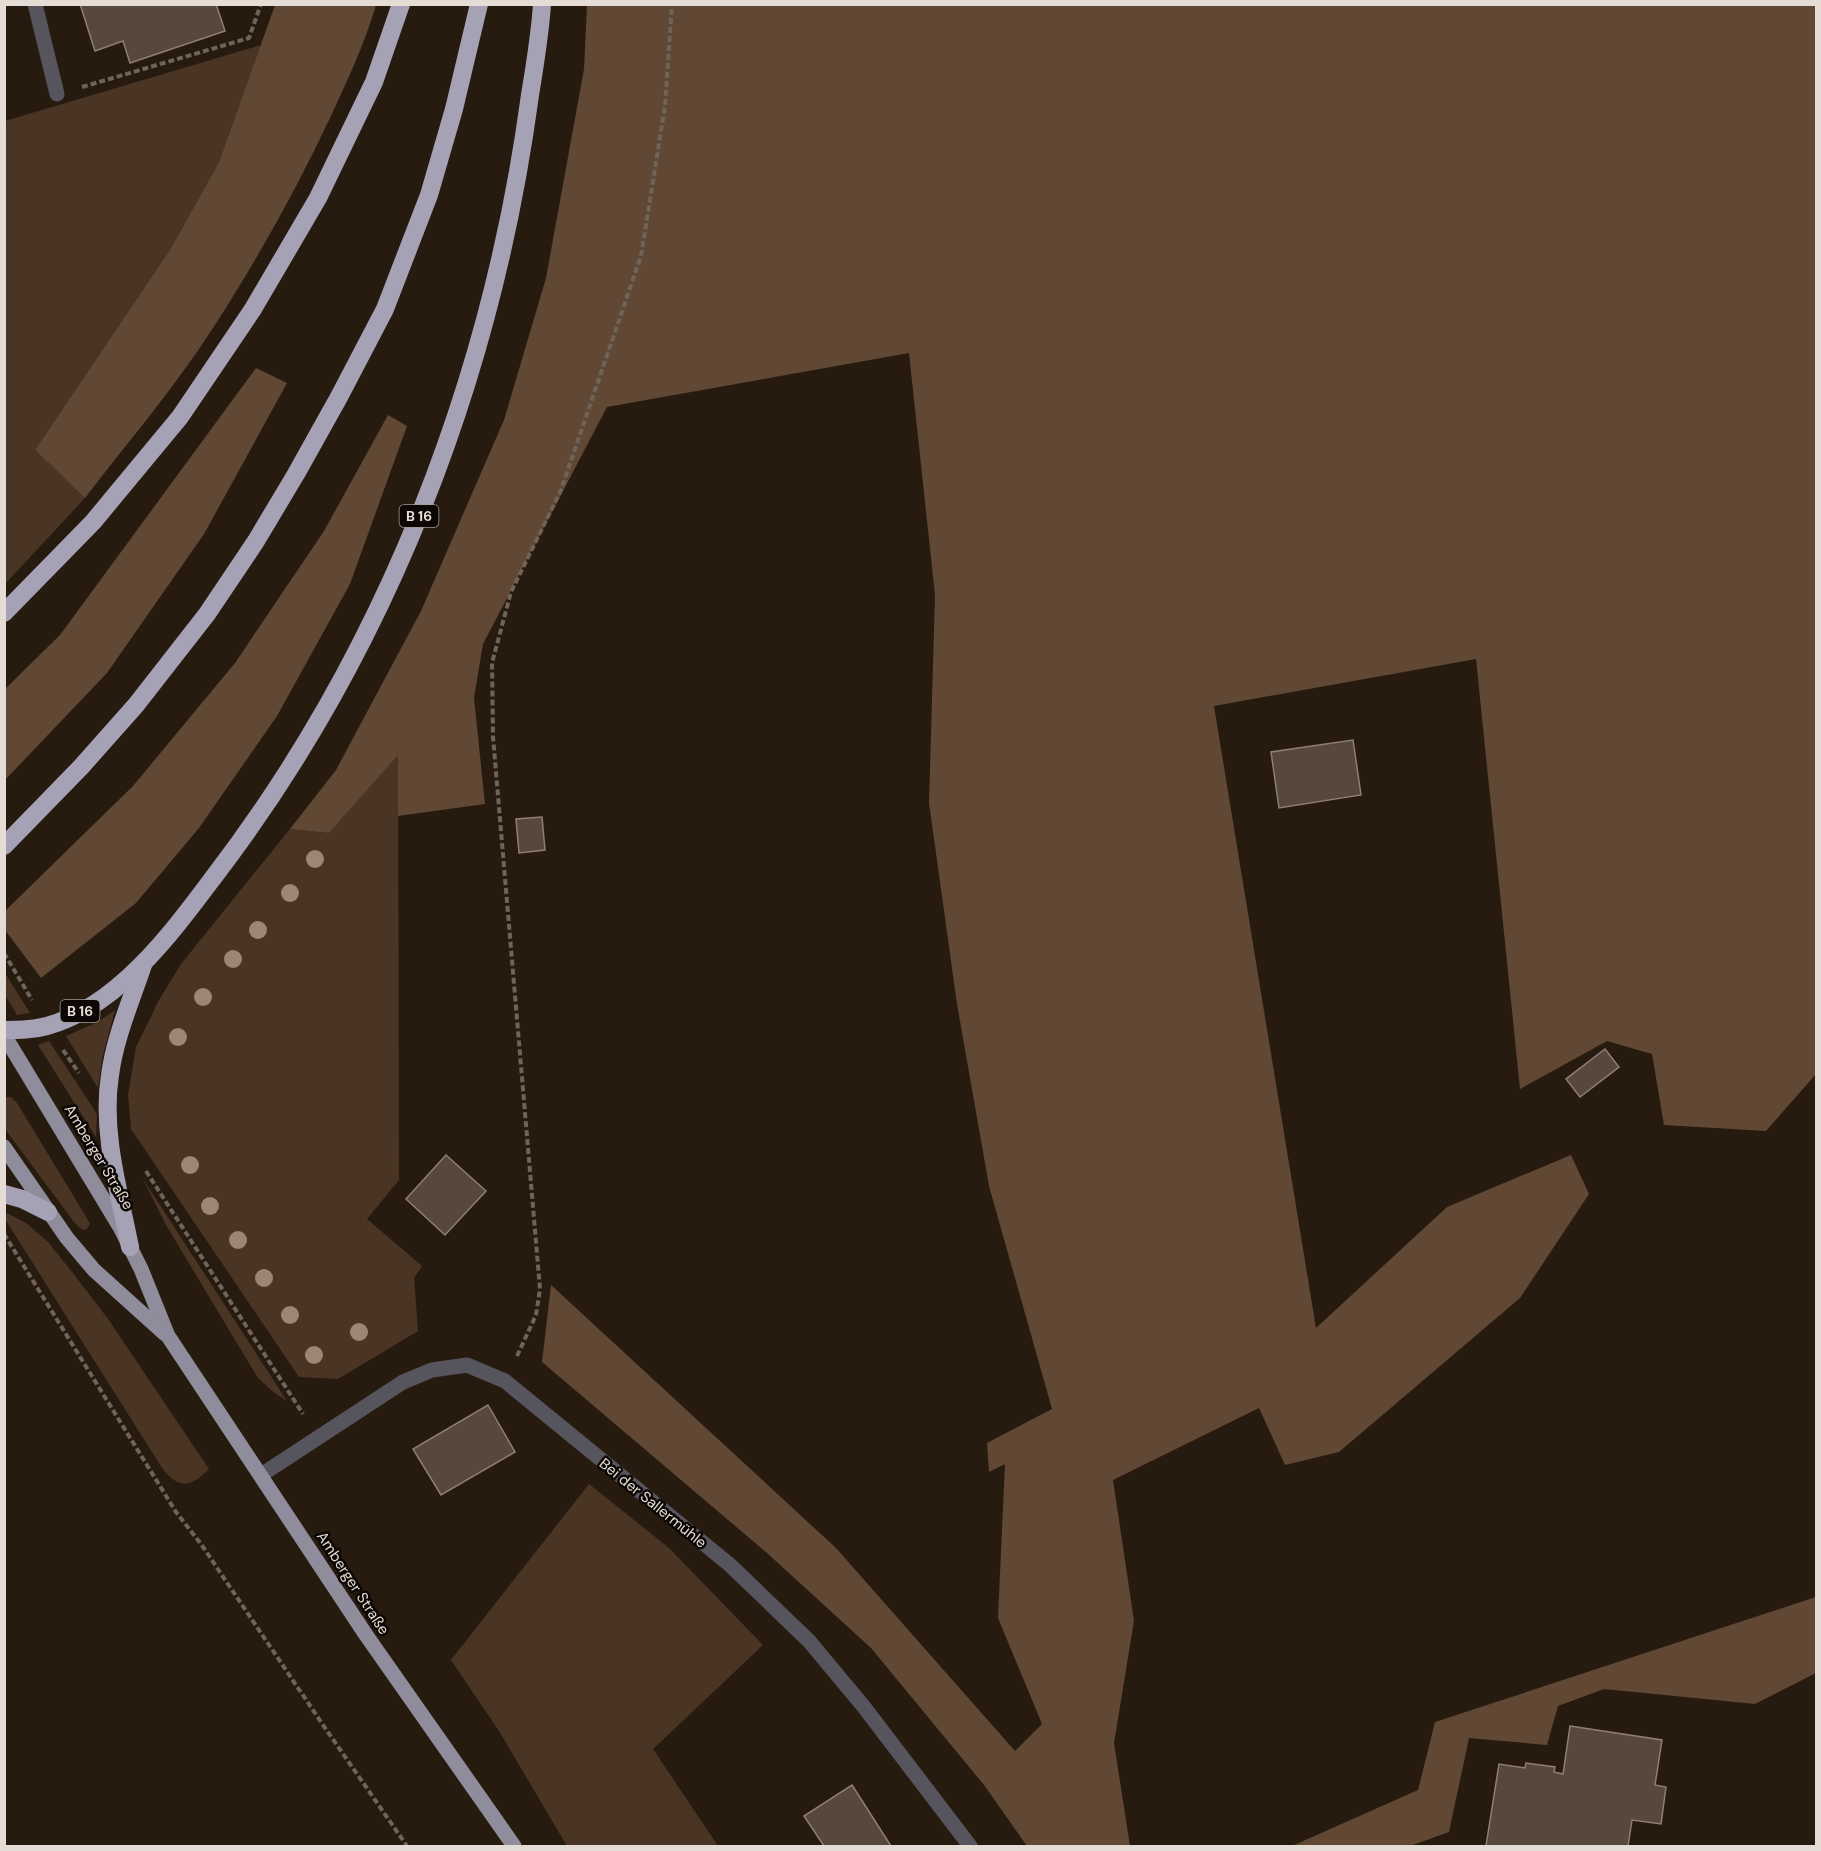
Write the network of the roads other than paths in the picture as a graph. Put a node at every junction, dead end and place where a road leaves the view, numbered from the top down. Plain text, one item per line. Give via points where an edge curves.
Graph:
1 (36, 4) edge
2 (401, 4) edge
3 (479, 4) edge
4 (542, 4) edge
5 (57, 94) road end
6 (4, 613) edge
7 (4, 846) edge
8 (144, 963) junction
9 (4, 1030) edge
10 (4, 1035) edge
11 (4, 1147) edge
12 (4, 1194) edge
13 (48, 1212) junction
14 (130, 1247) junction
15 (168, 1336) junction
16 (261, 1474) junction
17 (514, 1846) edge
18 (970, 1846) edge

1 - 5 street
2 - 6 highway via 374,82 354,124 318,198 253,309 180,417 93,522
3 - 7 highway via 429,195 385,309 339,397 256,541 207,614 136,705
4 - 8 highway, B 16 via 506,240 451,435 416,523 375,618 321,719 236,848
8 - 9 highway, B 16 via 108,994 66,1019 31,1029
8 - 14 highway via 109,1076 109,1141
10 - 14 main road, Amberger Straße
11 - 13 main road, Amberger Straße
12 - 13 highway
13 - 15 main road, Amberger Straße via 94,1270
14 - 15 main road, Amberger Straße
15 - 16 main road, Amberger Straße
16 - 17 main road, Amberger Straße via 366,1635
16 - 18 street, Bei der Sallermühle via 403,1382 432,1370 466,1365 506,1381 730,1565 809,1641

